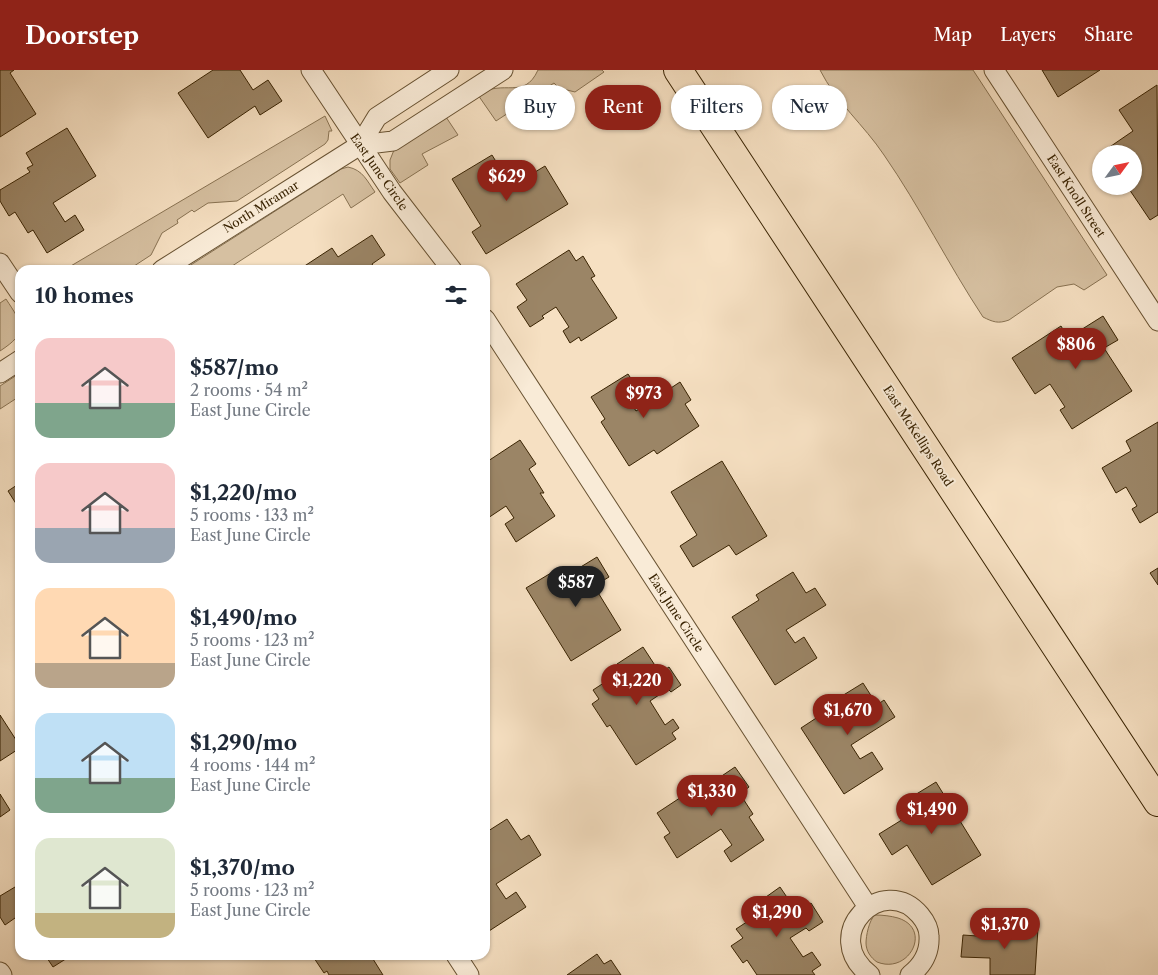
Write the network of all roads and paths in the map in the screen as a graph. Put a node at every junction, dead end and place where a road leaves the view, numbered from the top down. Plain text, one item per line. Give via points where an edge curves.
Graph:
1 (311, 70) edge
2 (449, 70) edge
3 (503, 70) edge
4 (678, 70) edge
5 (994, 70) edge
6 (360, 145) junction
7 (0, 263) edge
8 (170, 265) edge
9 (448, 265) edge
10 (15, 286) edge
11 (1158, 321) edge
12 (490, 327) edge
13 (15, 363) edge
14 (0, 373) edge
15 (1158, 802) edge
16 (868, 907) junction
17 (459, 960) edge
18 (469, 975) edge
19 (870, 975) edge
20 (910, 975) edge

1 - 6 street, East June Circle
2 - 6 street, North Miramar via 378,117
3 - 6 street, North Miramar via 393,141
4 - 15 main road, East McKellips Road
5 - 11 street, East Knoll Street
6 - 8 street, North Miramar
6 - 9 street, East June Circle
7 - 10 street
12 - 16 street, East June Circle
13 - 14 street
16 - 19 street via 858,916 850,941 859,966
16 - 20 street via 879,902 905,904 924,921 929,933 926,958
17 - 18 street

